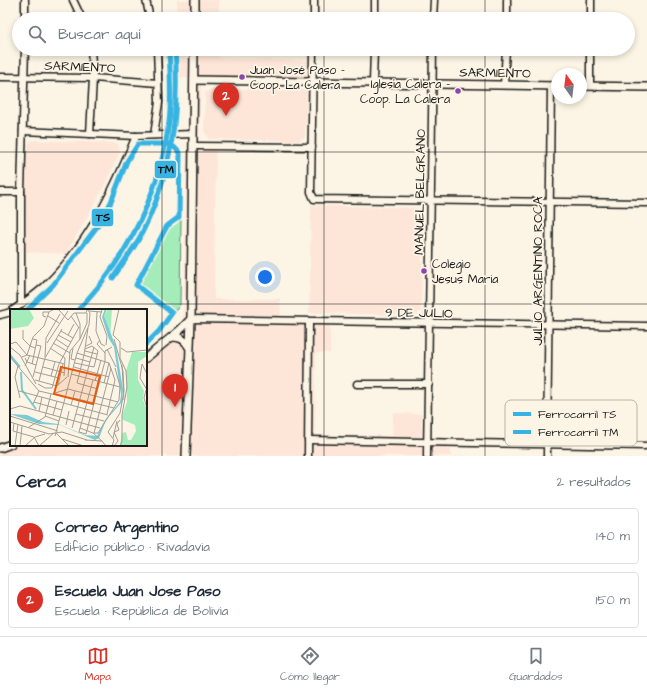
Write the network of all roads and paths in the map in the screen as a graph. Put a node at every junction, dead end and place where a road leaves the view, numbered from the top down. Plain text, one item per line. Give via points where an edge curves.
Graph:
1 (25, 0) edge
2 (73, 0) edge
3 (146, 0) edge
4 (195, 0) edge
5 (314, 0) edge
6 (375, 0) edge
7 (434, 0) edge
8 (507, 0) edge
9 (591, 0) edge
10 (25, 12) edge
11 (79, 12) edge
12 (149, 12) edge
13 (195, 12) edge
14 (314, 12) edge
15 (375, 12) edge
16 (434, 12) edge
17 (507, 12) edge
18 (591, 12) edge
19 (25, 56) edge
20 (91, 56) edge
21 (157, 56) edge
22 (194, 56) edge
23 (313, 56) edge
24 (374, 56) edge
25 (433, 56) edge
26 (506, 56) edge
27 (590, 56) edge
28 (0, 77) edge
29 (24, 77) junction
30 (93, 78) junction
31 (194, 80) junction
32 (158, 83) junction
33 (312, 83) junction
34 (373, 83) junction
35 (433, 84) junction
36 (504, 85) junction
37 (551, 86) edge
38 (590, 86) joint
39 (647, 87) edge
40 (553, 104) edge
41 (23, 132) junction
42 (90, 134) junction
43 (193, 134) junction
44 (154, 135) junction
45 (136, 136) junction
46 (192, 146) junction
47 (312, 147) junction
48 (0, 192) edge
49 (21, 192) junction
50 (431, 201) junction
51 (550, 203) junction
52 (647, 204) edge
53 (21, 305) junction
54 (15, 309) edge
55 (10, 312) edge
56 (0, 315) edge
57 (191, 319) junction
58 (309, 322) junction
59 (429, 324) junction
60 (549, 325) junction
61 (647, 326) edge
62 (172, 337) junction
63 (189, 348) junction
64 (147, 357) edge
65 (356, 384) dead end
66 (429, 384) junction
67 (548, 400) edge
68 (308, 440) junction
69 (428, 442) junction
70 (505, 443) edge
71 (10, 444) edge
72 (637, 446) edge
73 (647, 446) edge
74 (0, 448) edge
75 (186, 456) edge
76 (308, 456) edge
77 (427, 456) edge

1 - 10 street
2 - 11 street
3 - 12 street
4 - 13 street
5 - 14 street
6 - 15 street
7 - 16 street
8 - 17 street
9 - 18 street
19 - 29 street
20 - 30 street
21 - 32 street
22 - 31 street
23 - 33 street
24 - 34 street
25 - 35 street, MANUEL BELGRANO
26 - 36 street
27 - 38 street
28 - 29 street, SARMIENTO
29 - 30 street, SARMIENTO
29 - 41 street
30 - 32 street, SARMIENTO
30 - 42 street
31 - 33 street, SARMIENTO
31 - 43 street
32 - 44 street via 159,102
33 - 34 street, SARMIENTO
33 - 47 street
34 - 35 street, SARMIENTO
35 - 36 street, SARMIENTO
35 - 50 street, MANUEL BELGRANO
36 - 37 street, SARMIENTO
38 - 39 street
40 - 51 street, JULIO ARGENTINO ROCA
41 - 42 street
41 - 49 street
42 - 45 street
43 - 44 street
43 - 46 street
44 - 45 street
45 - 53 street via 101,213 83,241 47,285
46 - 47 street
46 - 57 street
47 - 50 street via 311,192 317,200
48 - 49 street
49 - 53 street
50 - 51 street
50 - 59 street, MANUEL BELGRANO
51 - 52 street
51 - 60 street, JULIO ARGENTINO ROCA
53 - 54 street
55 - 56 street
57 - 58 street, 9 DE JULIO
57 - 62 street
57 - 63 street
58 - 59 street, 9 DE JULIO
58 - 68 street
59 - 60 street, 9 DE JULIO
59 - 66 street, MANUEL BELGRANO
60 - 61 street, 9 DE JULIO
60 - 67 street, JULIO ARGENTINO ROCA
62 - 63 street via 184,340
62 - 64 street
63 - 75 street
65 - 66 street
66 - 69 street, MANUEL BELGRANO
68 - 69 street
68 - 76 street
69 - 70 street
69 - 77 street, MANUEL BELGRANO
71 - 74 street
72 - 73 street

